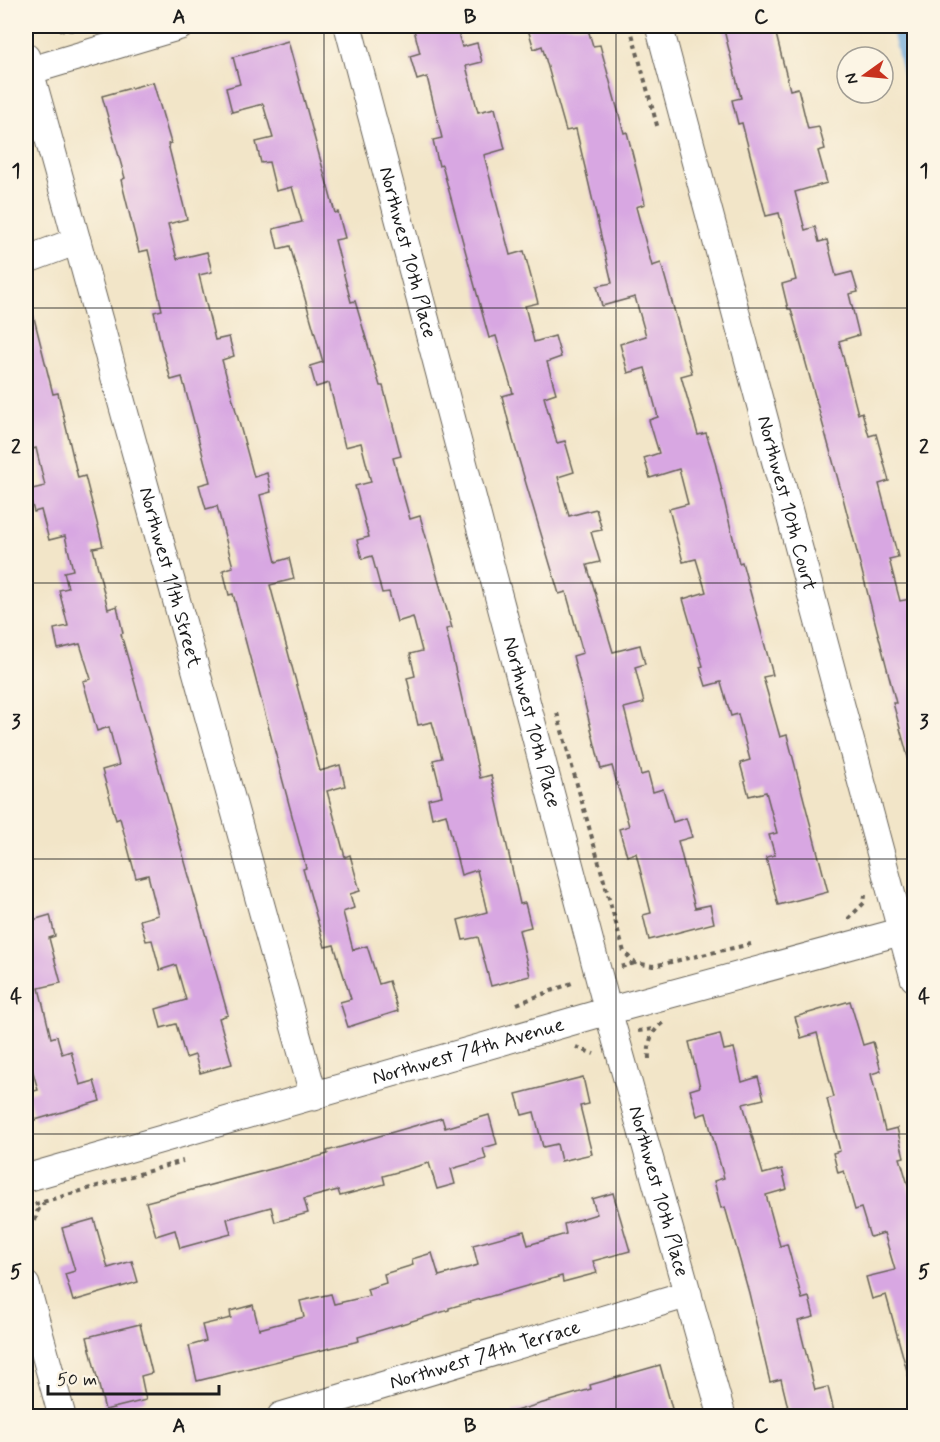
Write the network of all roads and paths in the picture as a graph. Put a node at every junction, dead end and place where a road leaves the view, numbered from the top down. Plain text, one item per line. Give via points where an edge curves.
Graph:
1 (51, 26) edge
2 (180, 26) edge
3 (348, 26) edge
4 (659, 26) edge
5 (77, 29) dead end
6 (27, 64) edge
7 (77, 241) junction
8 (26, 260) edge
9 (557, 710) dead end
10 (865, 889) dead end
11 (842, 922) dead end
12 (908, 930) edge
13 (754, 944) dead end
14 (573, 970) dead end
15 (915, 978) edge
16 (517, 1004) dead end
17 (608, 1011) junction
18 (668, 1020) dead end
19 (567, 1049) dead end
20 (601, 1063) dead end
21 (652, 1069) dead end
22 (314, 1097) junction
23 (26, 1178) edge
24 (45, 1202) dead end
25 (35, 1221) dead end
26 (26, 1285) edge
27 (688, 1294) junction
28 (62, 1416) edge
29 (281, 1416) edge
30 (722, 1416) edge

1 - 5 path via 66,31
2 - 6 street
3 - 17 street, Northwest 10th Place
4 - 12 street, Northwest 10th Court
6 - 7 street, Northwest 11th Street
7 - 8 street
7 - 22 street, Northwest 11th Street
9 - 13 path via 624,952 635,963 653,966
10 - 11 path via 864,903
12 - 15 street, Northwest 10th Court
12 - 17 street, Northwest 74th Avenue
14 - 16 path via 572,983
17 - 22 street, Northwest 74th Avenue
17 - 27 street, Northwest 10th Place
18 - 21 path via 655,1029 648,1042
19 - 20 path via 586,1049
22 - 23 street, Northwest 74th Avenue
24 - 25 path
26 - 28 street
27 - 29 street, Northwest 74th Terrace
27 - 30 street, Northwest 10th Place

